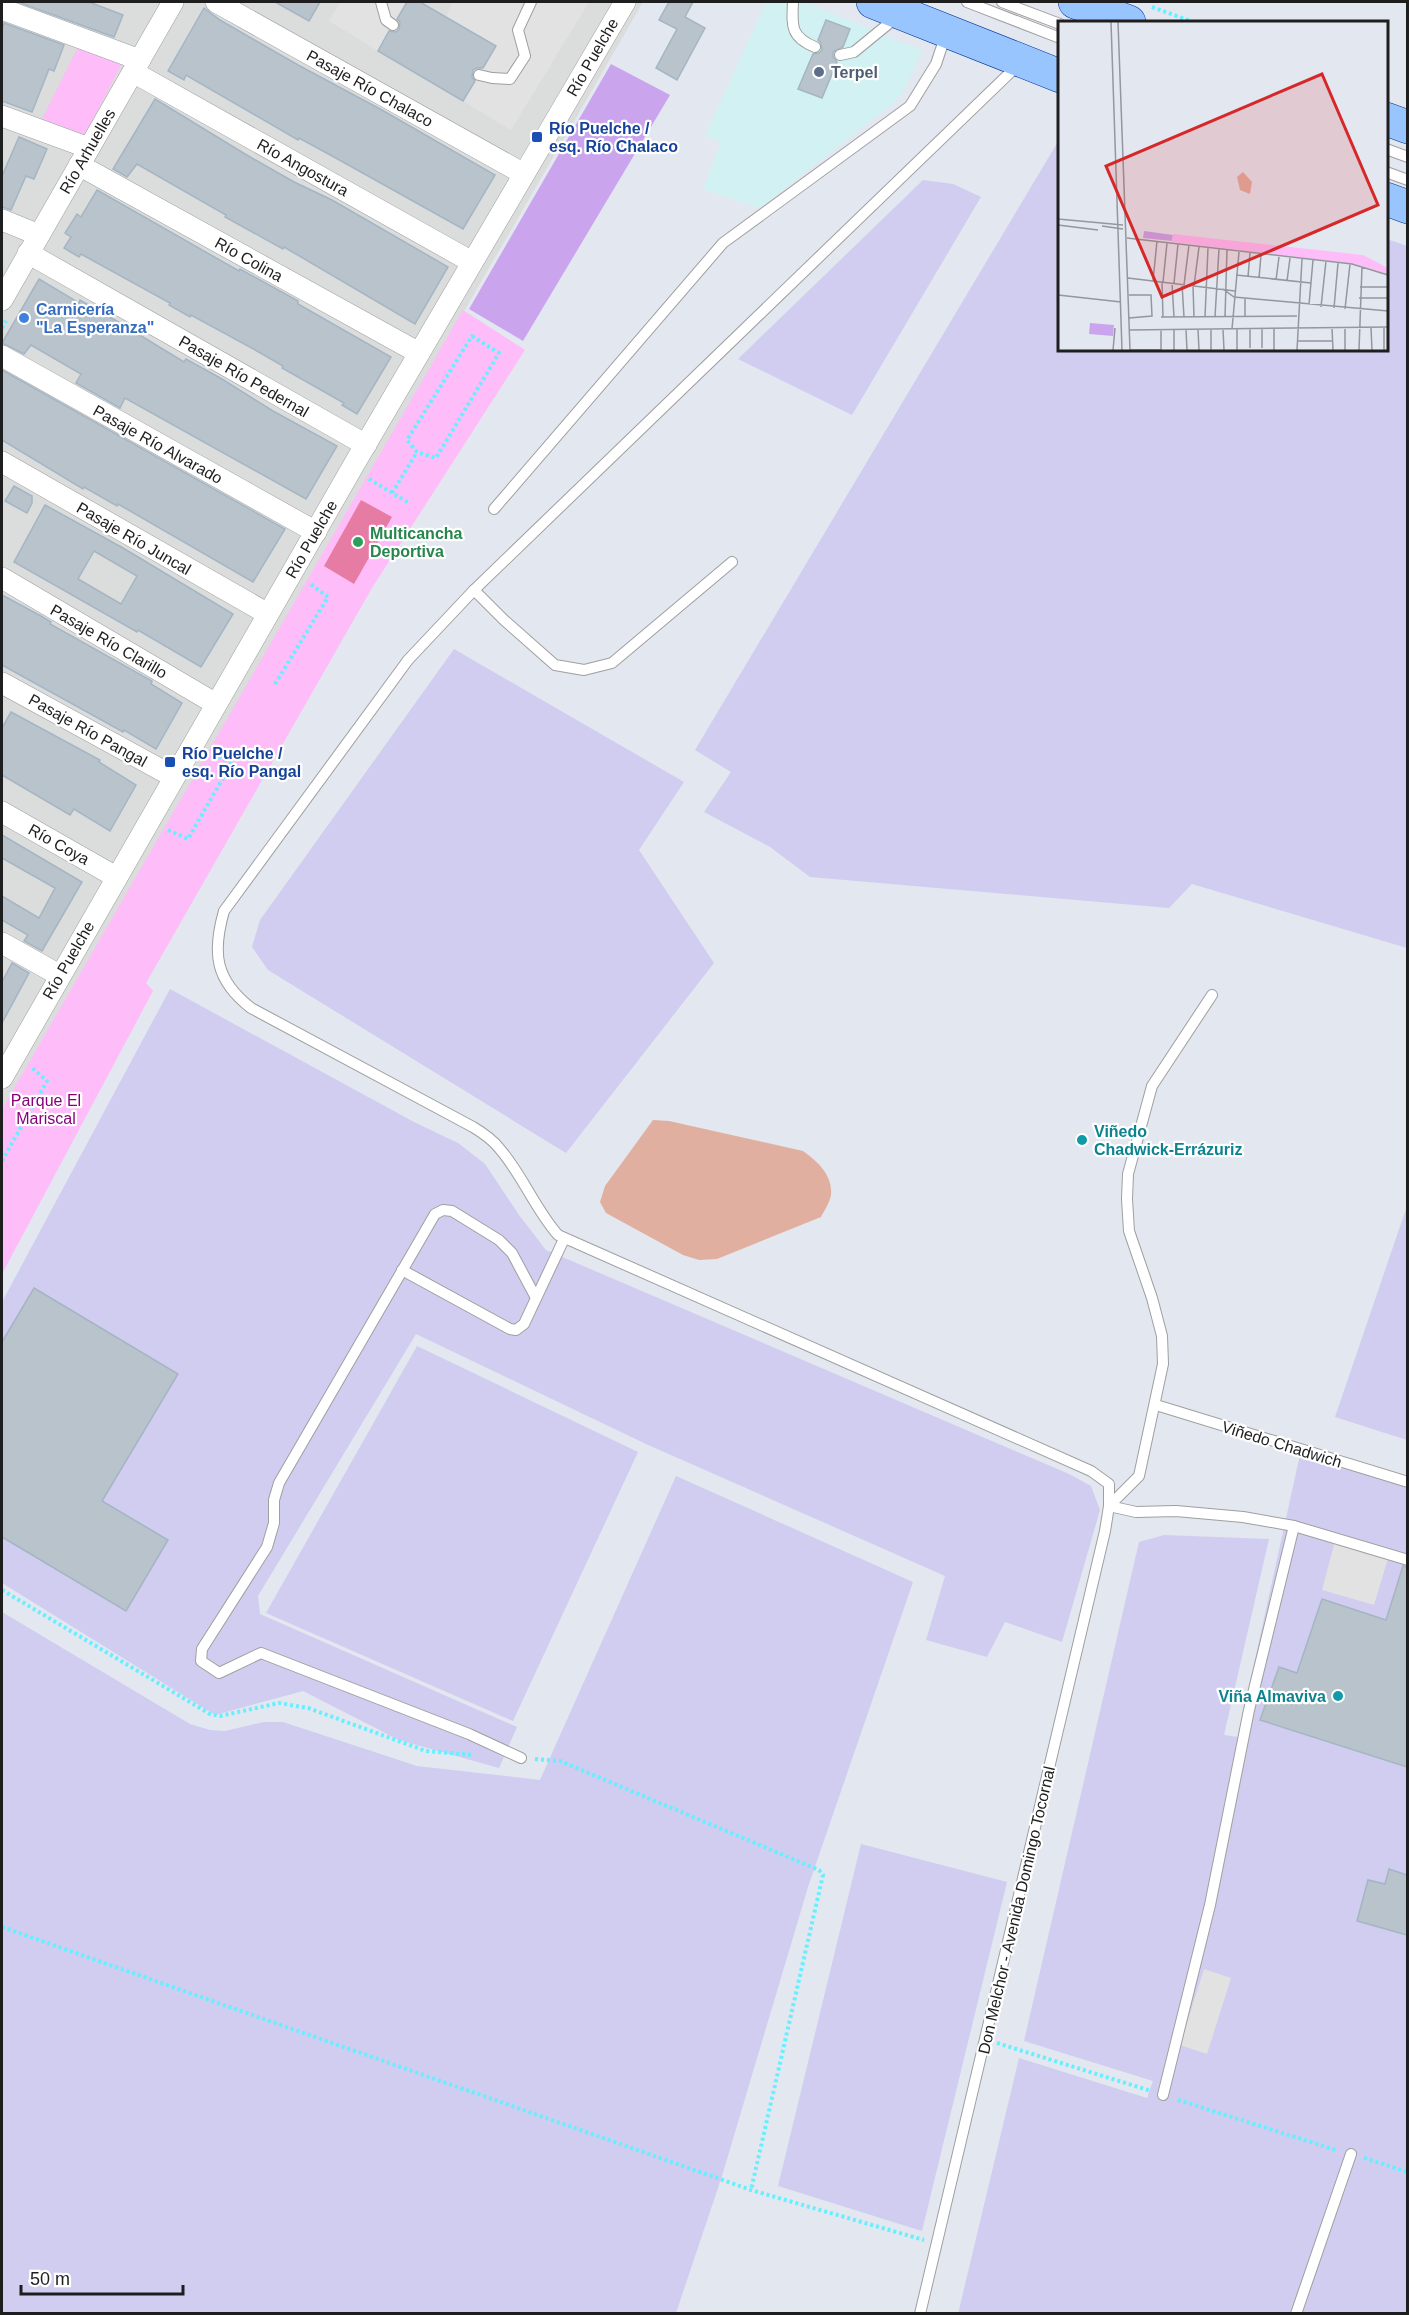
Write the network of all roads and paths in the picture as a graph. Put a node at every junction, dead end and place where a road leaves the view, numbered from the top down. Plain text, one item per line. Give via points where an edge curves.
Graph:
1 (173, 2) edge
2 (216, 2) edge
3 (381, 2) edge
4 (531, 2) edge
5 (625, 2) edge
6 (793, 2) edge
7 (967, 2) edge
8 (1002, 2) edge
9 (1075, 2) edge
10 (888, 7) edge
11 (2, 9) edge
12 (1139, 14) edge
13 (1186, 21) edge
14 (1058, 24) edge
15 (393, 25) dead end
16 (947, 31) junction
17 (1058, 38) edge
18 (815, 47) dead end
19 (840, 55) dead end
20 (1022, 61) junction
21 (136, 66) junction
22 (479, 75) dead end
23 (1058, 76) edge
24 (2, 116) edge
25 (1388, 120) edge
26 (1407, 127) edge
27 (1388, 150) edge
28 (84, 157) junction
29 (1407, 157) edge
30 (1388, 173) edge
31 (524, 174) junction
32 (1407, 180) edge
33 (1388, 200) edge
34 (1407, 207) edge
35 (2, 220) edge
36 (39, 235) junction
37 (28, 253) junction
38 (472, 262) junction
39 (2, 300) edge
40 (419, 353) junction
41 (2, 356) edge
42 (366, 445) junction
43 (417, 452) junction
44 (2, 462) edge
45 (361, 474) dead end
46 (392, 493) junction
47 (410, 503) dead end
48 (494, 509) dead end
49 (316, 532) junction
50 (732, 561) dead end
51 (2, 578) edge
52 (301, 578) dead end
53 (474, 590) junction
54 (267, 614) junction
55 (2, 683) edge
56 (275, 684) dead end
57 (216, 704) junction
58 (203, 748) dead end
59 (174, 777) junction
60 (2, 812) edge
61 (159, 825) dead end
62 (116, 876) junction
63 (2, 943) edge
64 (59, 975) junction
65 (1212, 995) dead end
66 (9, 1068) edge
67 (2, 1161) edge
68 (564, 1239) junction
69 (402, 1270) junction
70 (536, 1298) junction
71 (1155, 1406) junction
72 (1407, 1482) edge
73 (1109, 1506) junction
74 (1294, 1526) junction
75 (1407, 1560) edge
76 (2, 1590) edge
77 (474, 1755) dead end
78 (521, 1758) joint
79 (2, 1927) edge
80 (985, 2039) junction
81 (1163, 2095) junction
82 (1351, 2154) junction
83 (1407, 2172) edge
84 (751, 2190) junction
85 (937, 2244) junction
86 (920, 2313) edge
87 (1296, 2313) edge

1 - 21 street, Río Arhuelles
2 - 31 street, Pasaje Río Chalaco
3 - 15 lane via 386,20
4 - 22 lane via 519,30 525,56 510,79
5 - 31 street, Río Puelche
6 - 18 lane via 796,34
7 - 17 lane
8 - 14 lane
9 - 12 main road
10 - 16 main road
10 - 19 lane via 854,52
11 - 21 street, Río Angostura
12 - 13 path
16 - 20 main road
16 - 48 lane via 936,64 910,106 723,243
20 - 23 main road
20 - 53 lane
21 - 28 street, Río Arhuelles
21 - 38 street, Río Angostura
24 - 28 street, Río Colina
25 - 26 main road
27 - 29 lane
28 - 36 street, Río Arhuelles
28 - 40 street, Río Colina
30 - 32 lane
31 - 38 street, Río Puelche
33 - 34 main road
35 - 36 street
36 - 37 street, Río Arhuelles
37 - 39 street, Río Arhuelles
37 - 42 street, Pasaje Río Pedernal
38 - 40 street, Río Puelche
40 - 42 street, Río Puelche
41 - 49 street, Pasaje Río Alvarado
42 - 49 street, Río Puelche
43 - 43 path via 436,458 499,353 472,336 406,440
43 - 46 path
44 - 54 street, Pasaje Río Juncal
45 - 46 path
46 - 47 path
49 - 54 street, Río Puelche
50 - 53 lane via 612,663 585,670 555,664
51 - 57 street, Pasaje Río Clarillo
52 - 56 path via 328,597
53 - 68 lane via 408,660 224,911 218,954 224,980 251,1008 491,1139 547,1222
54 - 57 street, Río Puelche
55 - 59 street, Pasaje Río Pangal
57 - 59 street, Río Puelche
58 - 61 path via 231,764 226,773 188,839
59 - 62 street, Río Puelche
60 - 62 street, Río Coya
62 - 64 street, Río Puelche
63 - 64 street
64 - 66 street, Río Puelche
65 - 71 lane via 1152,1086 1128,1174 1129,1231 1162,1336 1163,1364
66 - 67 path via 47,1081
68 - 70 lane
68 - 73 lane via 1091,1471 1109,1484
69 - 70 lane via 510,1329 524,1324
69 - 70 lane via 435,1214 452,1211 499,1240 512,1253
69 - 78 lane via 279,1483 267,1546 202,1649 201,1660 219,1673 261,1653
71 - 72 lane, Viñedo Chadwich
71 - 73 lane via 1139,1476
73 - 74 lane via 1136,1512 1243,1517
73 - 80 lane, Don Melchor - Avenida Domingo Tocornal
74 - 75 lane
74 - 81 lane via 1249,1710 1208,1916
76 - 77 path via 210,1714 220,1716 279,1703 308,1708 426,1751
78 - 84 path via 561,1761 823,1875
79 - 84 path
80 - 81 path
80 - 85 lane, Don Melchor - Avenida Domingo Tocornal
81 - 82 path
82 - 83 path
82 - 87 lane
84 - 85 path
85 - 86 lane, Don Melchor - Avenida Domingo Tocornal

